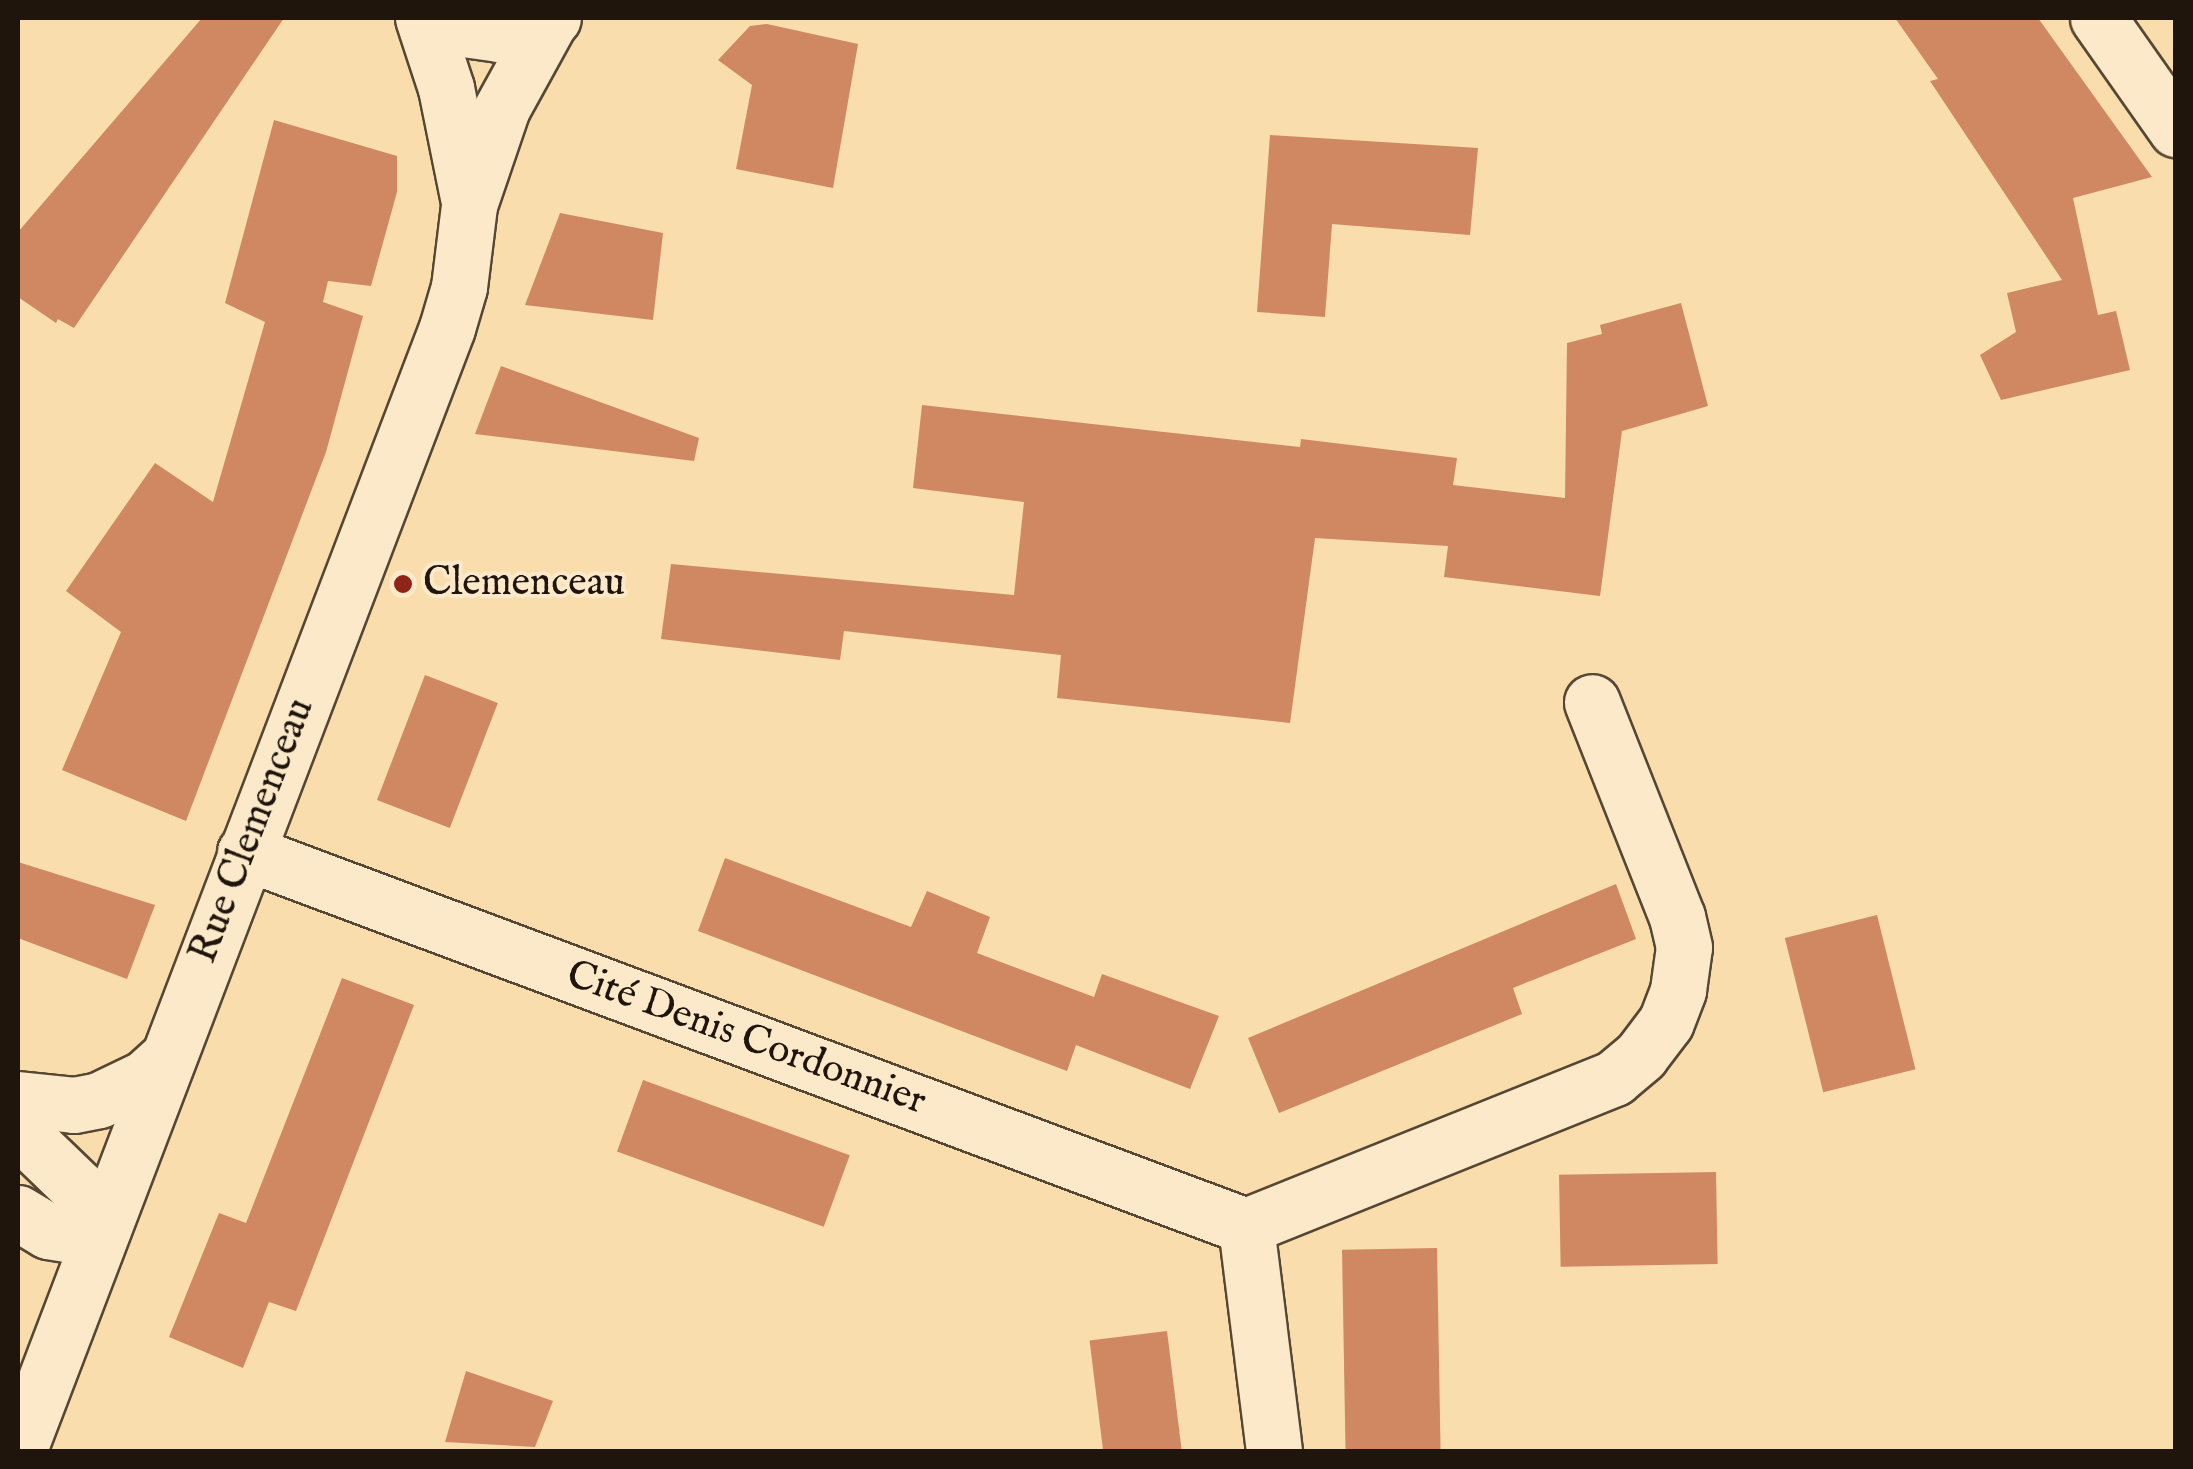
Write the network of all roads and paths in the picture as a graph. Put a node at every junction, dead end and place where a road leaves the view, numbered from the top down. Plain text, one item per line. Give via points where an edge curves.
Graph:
1 (423, 18) edge
2 (442, 18) edge
3 (552, 18) edge
4 (2098, 18) edge
5 (2176, 128) edge
6 (469, 205) junction
7 (1592, 702) dead end
8 (245, 852) junction
9 (164, 1061) junction
10 (18, 1099) edge
11 (18, 1130) edge
12 (18, 1213) edge
13 (1246, 1226) junction
14 (100, 1230) junction
15 (18, 1452) edge
16 (1274, 1452) edge

1 - 6 street, Rue Clemenceau via 446,88
2 - 3 street via 498,34
3 - 6 street, Rue Clemenceau via 509,91
4 - 5 street
6 - 8 street, Rue Clemenceau via 447,328
7 - 13 street via 1684,946 1666,1022 1614,1078
8 - 9 street, Rue Clemenceau
8 - 13 street, Cité Denis Cordonnier
9 - 10 street via 99,1100 74,1105
9 - 14 street, Rue Clemenceau
11 - 14 street via 78,1188
12 - 14 street via 48,1232
13 - 16 street
14 - 15 street, Rue Clemenceau

